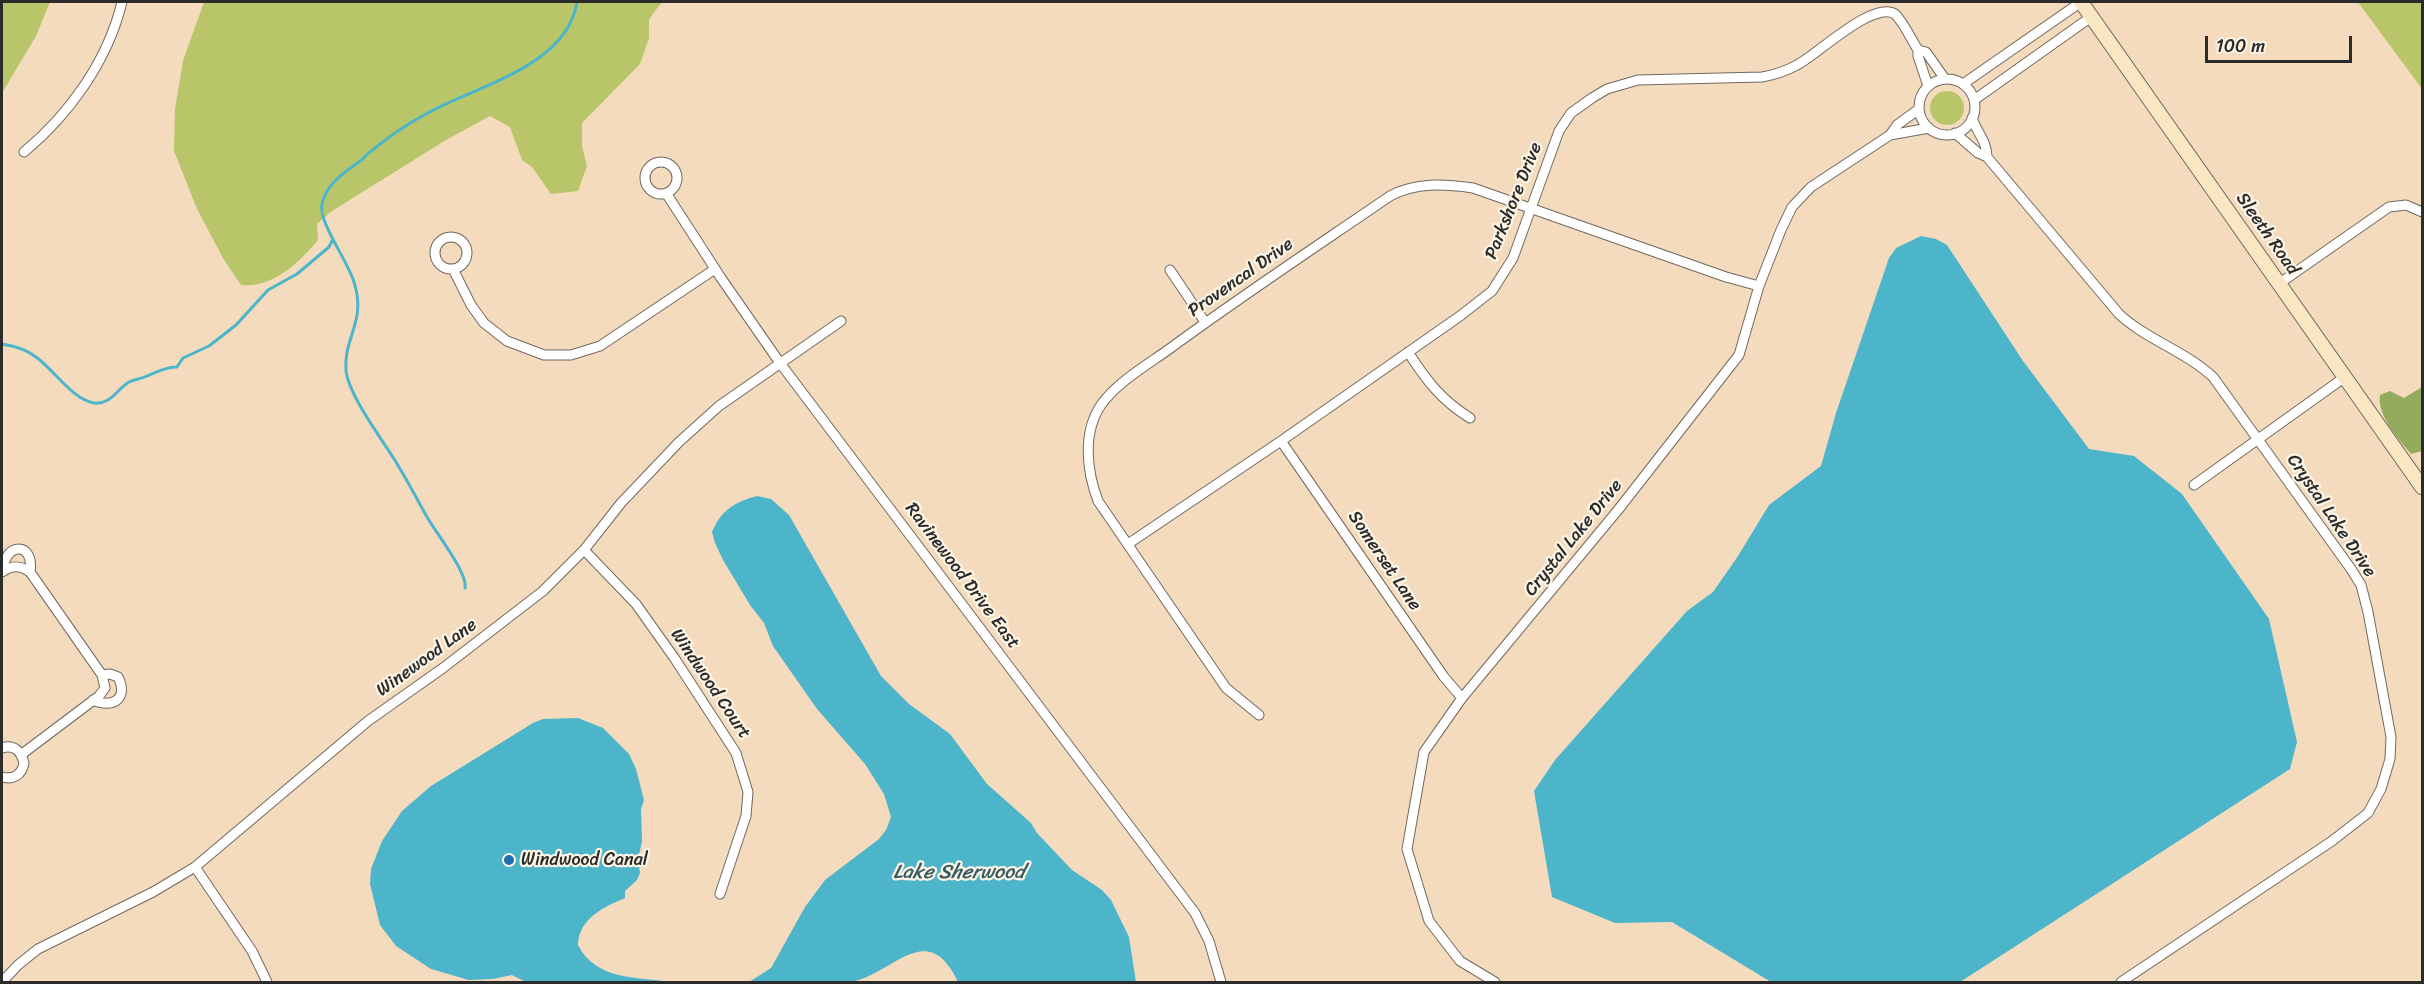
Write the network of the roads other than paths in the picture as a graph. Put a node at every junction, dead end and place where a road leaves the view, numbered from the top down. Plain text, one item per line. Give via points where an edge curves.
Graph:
1 (122, 2) edge
2 (2081, 2) edge
3 (2091, 17) junction
4 (1918, 50) junction
5 (1945, 79) junction
6 (1963, 84) junction
7 (1928, 86) junction
8 (1974, 100) junction
9 (1919, 109) junction
10 (1972, 118) junction
11 (1929, 128) junction
12 (1955, 133) junction
13 (1890, 135) junction
14 (24, 152) dead end
15 (1987, 157) junction
16 (666, 193) dead end
17 (1532, 208) junction
18 (2422, 212) edge
19 (453, 269) dead end
20 (715, 269) junction
21 (1170, 270) dead end
22 (2280, 283) junction
23 (1759, 286) junction
24 (841, 321) dead end
25 (1205, 322) junction
26 (1408, 352) junction
27 (780, 363) junction
28 (2345, 377) junction
29 (1470, 418) dead end
30 (2259, 439) junction
31 (1281, 441) junction
32 (2194, 486) dead end
33 (2422, 488) edge
34 (1128, 544) junction
35 (584, 550) junction
36 (2, 571) edge
37 (30, 572) junction
38 (102, 675) junction
39 (1462, 698) junction
40 (93, 700) junction
41 (1259, 716) dead end
42 (2, 748) edge
43 (22, 754) junction
44 (2, 777) edge
45 (195, 867) junction
46 (720, 894) dead end
47 (2, 982) edge
48 (267, 982) edge
49 (1221, 982) edge
50 (1495, 982) edge
51 (2121, 982) edge

1 - 14 street via 105,47 75,99 47,133
2 - 3 street, Sleeth Road
2 - 6 street
3 - 8 street
3 - 22 street, Sleeth Road
4 - 5 street, Parkshore Drive via 1926,52
4 - 7 street, Parkshore Drive
4 - 17 street, Parkshore Drive via 1896,15 1882,10 1865,15 1798,65 1779,74 1638,80 1607,89 1571,113 1559,131
5 - 6 street
5 - 7 street
6 - 8 street
7 - 9 street
8 - 10 street
9 - 11 street
9 - 13 street, Crystal Lake Drive
10 - 12 street
10 - 15 street, Crystal Lake Drive via 1987,146
11 - 12 street, Crystal Lake Drive via 1942,134
11 - 13 street, Crystal Lake Drive
12 - 15 street, Crystal Lake Drive
13 - 23 street, Crystal Lake Drive via 1801,196 1792,207
15 - 30 street, Crystal Lake Drive via 2119,314 2130,325 2202,367
16 - 20 street, Ravinewood Drive East
17 - 23 street, Provencal Drive
17 - 25 street, Provencal Drive via 1473,188 1441,184 1402,189
17 - 26 street, Parkshore Drive via 1513,258 1492,291
18 - 22 street via 2406,205 2390,207
19 - 20 street via 484,323 507,341 544,356 571,355 600,346
20 - 27 street, Ravinewood Drive East
21 - 25 street
22 - 28 street, Sleeth Road
23 - 39 street, Crystal Lake Drive via 1739,355 1611,519
24 - 27 street, Winewood Lane
25 - 34 street, Provencal Drive via 1118,387 1092,422 1089,478 1098,501
26 - 29 street via 1437,393
26 - 31 street, Parkshore Drive
27 - 35 street, Winewood Lane via 719,406 679,442 621,503
27 - 49 street, Ravinewood Drive East via 1196,914
28 - 30 street
28 - 33 street, Sleeth Road
30 - 32 street
30 - 51 street, Crystal Lake Drive via 2361,585 2391,737 2390,759 2368,813
31 - 34 street, Parkshore Drive
31 - 39 street, Somerset Lane
34 - 41 street, Provencal Drive via 1226,688
35 - 45 street, Winewood Lane via 543,591 368,721
35 - 46 street, Windwood Court via 636,604 736,753 748,792 746,816
36 - 37 street via 16,566
36 - 37 street via 7,554 21,549 31,558
37 - 38 street
38 - 40 street via 105,688
38 - 40 street via 118,677 122,692 112,703 103,705
39 - 50 street, Crystal Lake Drive via 1424,752 1407,849 1430,921 1460,961
40 - 43 street
42 - 43 street via 12,747
43 - 44 street via 21,772 10,778
45 - 47 street, Winewood Lane via 38,949
45 - 48 street via 248,944

